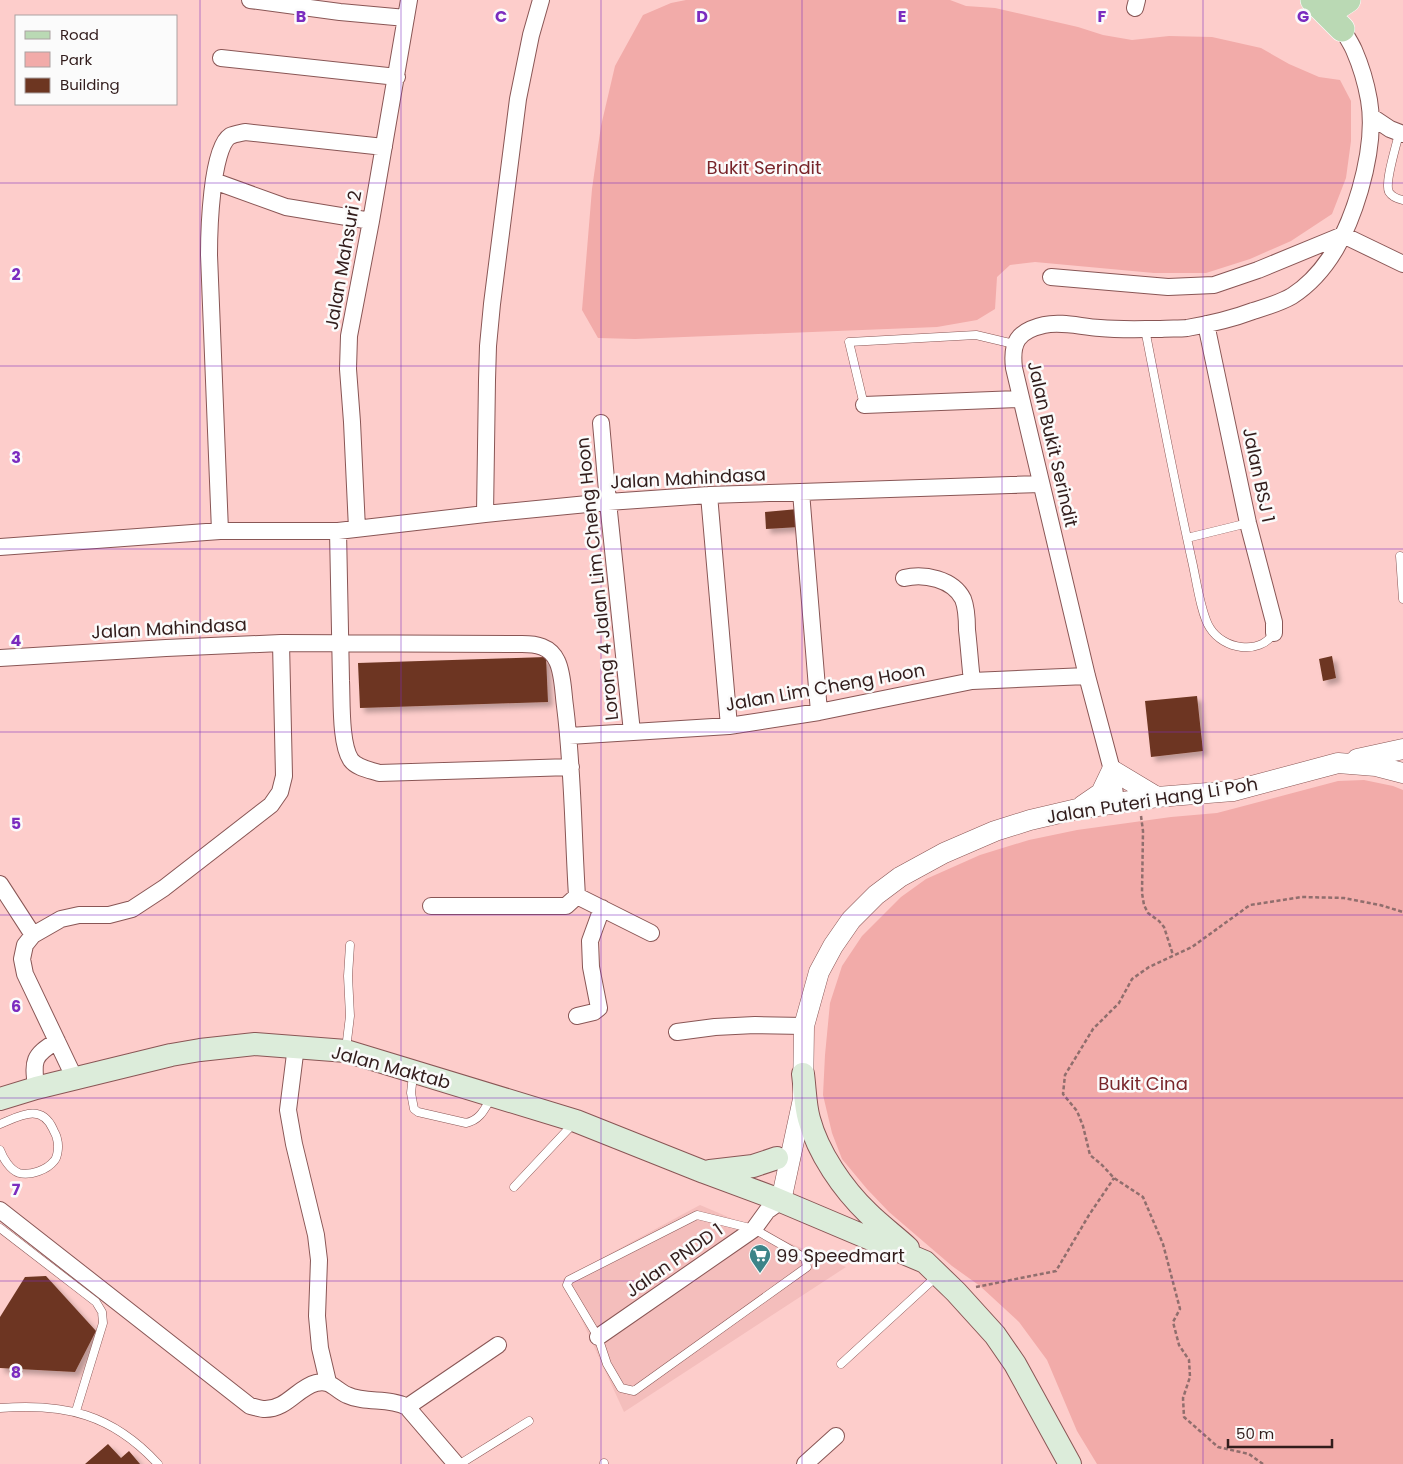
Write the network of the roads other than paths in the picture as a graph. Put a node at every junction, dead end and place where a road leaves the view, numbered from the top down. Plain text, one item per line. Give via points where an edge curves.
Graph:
1 (250, 0) edge
2 (409, 0) edge
3 (541, 0) edge
4 (278, 2) edge
5 (1333, 8) edge
6 (406, 18) junction
7 (221, 58) dead end
8 (397, 77) junction
9 (1372, 117) junction
10 (1402, 128) edge
11 (384, 148) junction
12 (214, 182) junction
13 (1403, 200) edge
14 (371, 221) junction
15 (1343, 235) junction
16 (1403, 264) edge
17 (1051, 277) dead end
18 (1206, 324) junction
19 (1145, 329) junction
20 (1014, 344) junction
21 (1021, 399) junction
22 (864, 405) joint
23 (601, 422) dead end
24 (1040, 484) junction
25 (801, 492) junction
26 (709, 495) junction
27 (608, 502) junction
28 (485, 514) junction
29 (1248, 523) junction
30 (357, 529) junction
31 (220, 531) junction
32 (338, 531) junction
33 (1187, 538) junction
34 (0, 547) edge
35 (1400, 556) dead end
36 (904, 578) dead end
37 (1403, 599) edge
38 (1274, 633) joint
39 (340, 642) junction
40 (282, 643) junction
41 (0, 658) edge
42 (1087, 676) junction
43 (972, 681) junction
44 (819, 712) junction
45 (728, 726) junction
46 (632, 732) junction
47 (569, 736) junction
48 (1403, 749) edge
49 (1338, 763) junction
50 (571, 766) junction
51 (1112, 770) junction
52 (1403, 773) edge
53 (1157, 797) junction
54 (1116, 802) junction
55 (1077, 809) junction
56 (0, 884) edge
57 (577, 896) junction
58 (431, 906) dead end
59 (602, 908) junction
60 (651, 933) dead end
61 (33, 935) junction
62 (350, 945) dead end
63 (577, 1016) dead end
64 (804, 1026) junction
65 (677, 1032) dead end
66 (57, 1041) junction
67 (296, 1046) junction
68 (346, 1051) junction
69 (413, 1070) junction
70 (803, 1074) junction
71 (76, 1078) junction
72 (36, 1088) junction
73 (492, 1095) junction
74 (0, 1099) edge
75 (576, 1121) junction
76 (0, 1124) edge
77 (0, 1150) edge
78 (777, 1158) junction
79 (704, 1172) junction
80 (514, 1187) dead end
81 (772, 1202) junction
82 (0, 1210) edge
83 (0, 1228) edge
84 (754, 1229) junction
85 (931, 1268) junction
86 (598, 1337) junction
87 (498, 1345) dead end
88 (841, 1364) dead end
89 (328, 1382) junction
90 (407, 1407) junction
91 (0, 1408) edge
92 (76, 1411) junction
93 (529, 1421) dead end
94 (836, 1436) dead end
95 (158, 1464) edge
96 (456, 1464) edge
97 (460, 1464) edge
98 (805, 1464) edge
99 (1070, 1464) edge

1 - 4 street
2 - 6 street, Jalan Mahsuri 2
3 - 28 street via 518,99 492,304 487,371
4 - 6 street
5 - 9 street, Jalan Bukit Serindit via 1360,66
6 - 8 street, Jalan Mahsuri 2
7 - 8 street
8 - 11 street, Jalan Mahsuri 2
9 - 10 street via 1390,129
9 - 15 street, Jalan Bukit Serindit via 1363,178
10 - 13 lane via 1387,183 1389,192
11 - 12 street via 245,132 230,136 222,145
11 - 14 street, Jalan Mahsuri 2
12 - 14 street via 286,207
12 - 31 street via 209,255
14 - 30 street, Jalan Mahsuri 2 via 349,336
15 - 16 street
15 - 17 street via 1214,285 1168,287
15 - 18 street, Jalan Bukit Serindit via 1330,260 1292,296 1249,313
18 - 19 street, Jalan Bukit Serindit
18 - 29 street, Jalan BSJ 1
19 - 20 street, Jalan Bukit Serindit via 1045,324 1020,336
19 - 33 lane
20 - 21 street, Jalan Bukit Serindit via 1014,368
20 - 22 lane via 976,335 849,342
21 - 22 street
21 - 24 street, Jalan Bukit Serindit
23 - 27 street, Lorong 4 Jalan Lim Cheng Hoon
24 - 25 street, Jalan Mahindasa
24 - 42 street, Jalan Bukit Serindit
25 - 26 street, Jalan Mahindasa
25 - 44 street
26 - 27 street, Jalan Mahindasa
26 - 45 street
27 - 28 street, Jalan Mahindasa
27 - 46 street, Lorong 4 Jalan Lim Cheng Hoon
28 - 30 street, Jalan Mahindasa
29 - 33 lane
29 - 38 street, Jalan BSJ 1 via 1274,622
30 - 32 street, Jalan Mahindasa
31 - 32 street, Jalan Mahindasa
31 - 34 street, Jalan Mahindasa
32 - 39 street
33 - 38 lane via 1208,626 1218,638 1243,648 1260,645 1270,640
35 - 37 lane
36 - 43 street via 923,575 938,579 952,586 962,598
39 - 40 street, Jalan Mahindasa
39 - 47 street, Jalan Mahindasa via 537,644 549,650 557,661
39 - 50 street via 346,747 352,761 364,769 379,773
40 - 41 street, Jalan Mahindasa
40 - 61 street via 284,776 280,792 271,805 132,909 109,915 78,915 61,919
42 - 43 street, Jalan Lim Cheng Hoon
42 - 51 street, Jalan Bukit Serindit
43 - 44 street, Jalan Lim Cheng Hoon
44 - 45 street, Jalan Lim Cheng Hoon
45 - 46 street, Jalan Lim Cheng Hoon
46 - 47 street, Jalan Lim Cheng Hoon
47 - 50 street, Jalan Mahindasa
48 - 49 street
49 - 52 street, Jalan Puteri Hang Li Poh via 1376,766
49 - 53 street, Jalan Puteri Hang Li Poh via 1233,791
50 - 57 street, Jalan Mahindasa
51 - 53 street
51 - 54 street, Jalan Bukit Serindit
51 - 55 street via 1101,793
53 - 54 street, Jalan Puteri Hang Li Poh
54 - 55 street, Jalan Puteri Hang Li Poh
55 - 64 street, Jalan Puteri Hang Li Poh via 995,831 944,853 900,877 876,895 851,920 818,972
56 - 61 street
57 - 58 street via 566,906
57 - 59 street
59 - 60 street
59 - 63 street via 590,941 599,1008
61 - 66 street via 25,945 22,959 25,974
62 - 68 lane via 350,1016
64 - 65 street via 754,1025
64 - 70 street, Jalan Puteri Hang Li Poh
66 - 71 street
66 - 72 street via 43,1049 36,1058
67 - 68 main road, Jalan Maktab
67 - 71 main road, Jalan Maktab via 255,1044 200,1050
67 - 89 street via 288,1110 316,1235 319,1260 317,1316
68 - 69 main road, Jalan Maktab
69 - 73 main road, Jalan Maktab
69 - 73 lane via 411,1093 414,1109 418,1112 473,1122 481,1116
70 - 78 street, Jalan Puteri Hang Li Poh via 793,1097
70 - 81 street, Jalan Puteri Hang Li Poh via 803,1099
70 - 85 main road via 809,1119 828,1163 867,1212
71 - 72 main road, Jalan Maktab
72 - 74 main road, Jalan Maktab
73 - 75 main road, Jalan Maktab
75 - 79 main road, Jalan Maktab
75 - 80 lane
76 - 77 lane via 36,1113 49,1120 58,1139 55,1160 47,1167 26,1174 17,1173 9,1166
78 - 79 main road via 753,1166
78 - 81 street, Jalan Puteri Hang Li Poh
79 - 81 main road, Jalan Maktab
81 - 84 street, Jalan PNDD 1
81 - 85 main road
82 - 89 street via 250,1406 266,1409 284,1404 309,1386
83 - 92 lane via 96,1302 102,1312 103,1324
84 - 86 street, Jalan PNDD 1
84 - 86 lane via 697,1215 569,1280 568,1285
84 - 86 lane via 805,1258 808,1267 634,1391 621,1388 607,1364
85 - 88 lane
85 - 99 main road via 995,1335 1015,1364
87 - 90 street
89 - 90 street via 355,1398 399,1402
90 - 96 street
91 - 92 lane via 30,1406
92 - 95 lane via 104,1422 145,1450
93 - 97 lane
94 - 98 street

